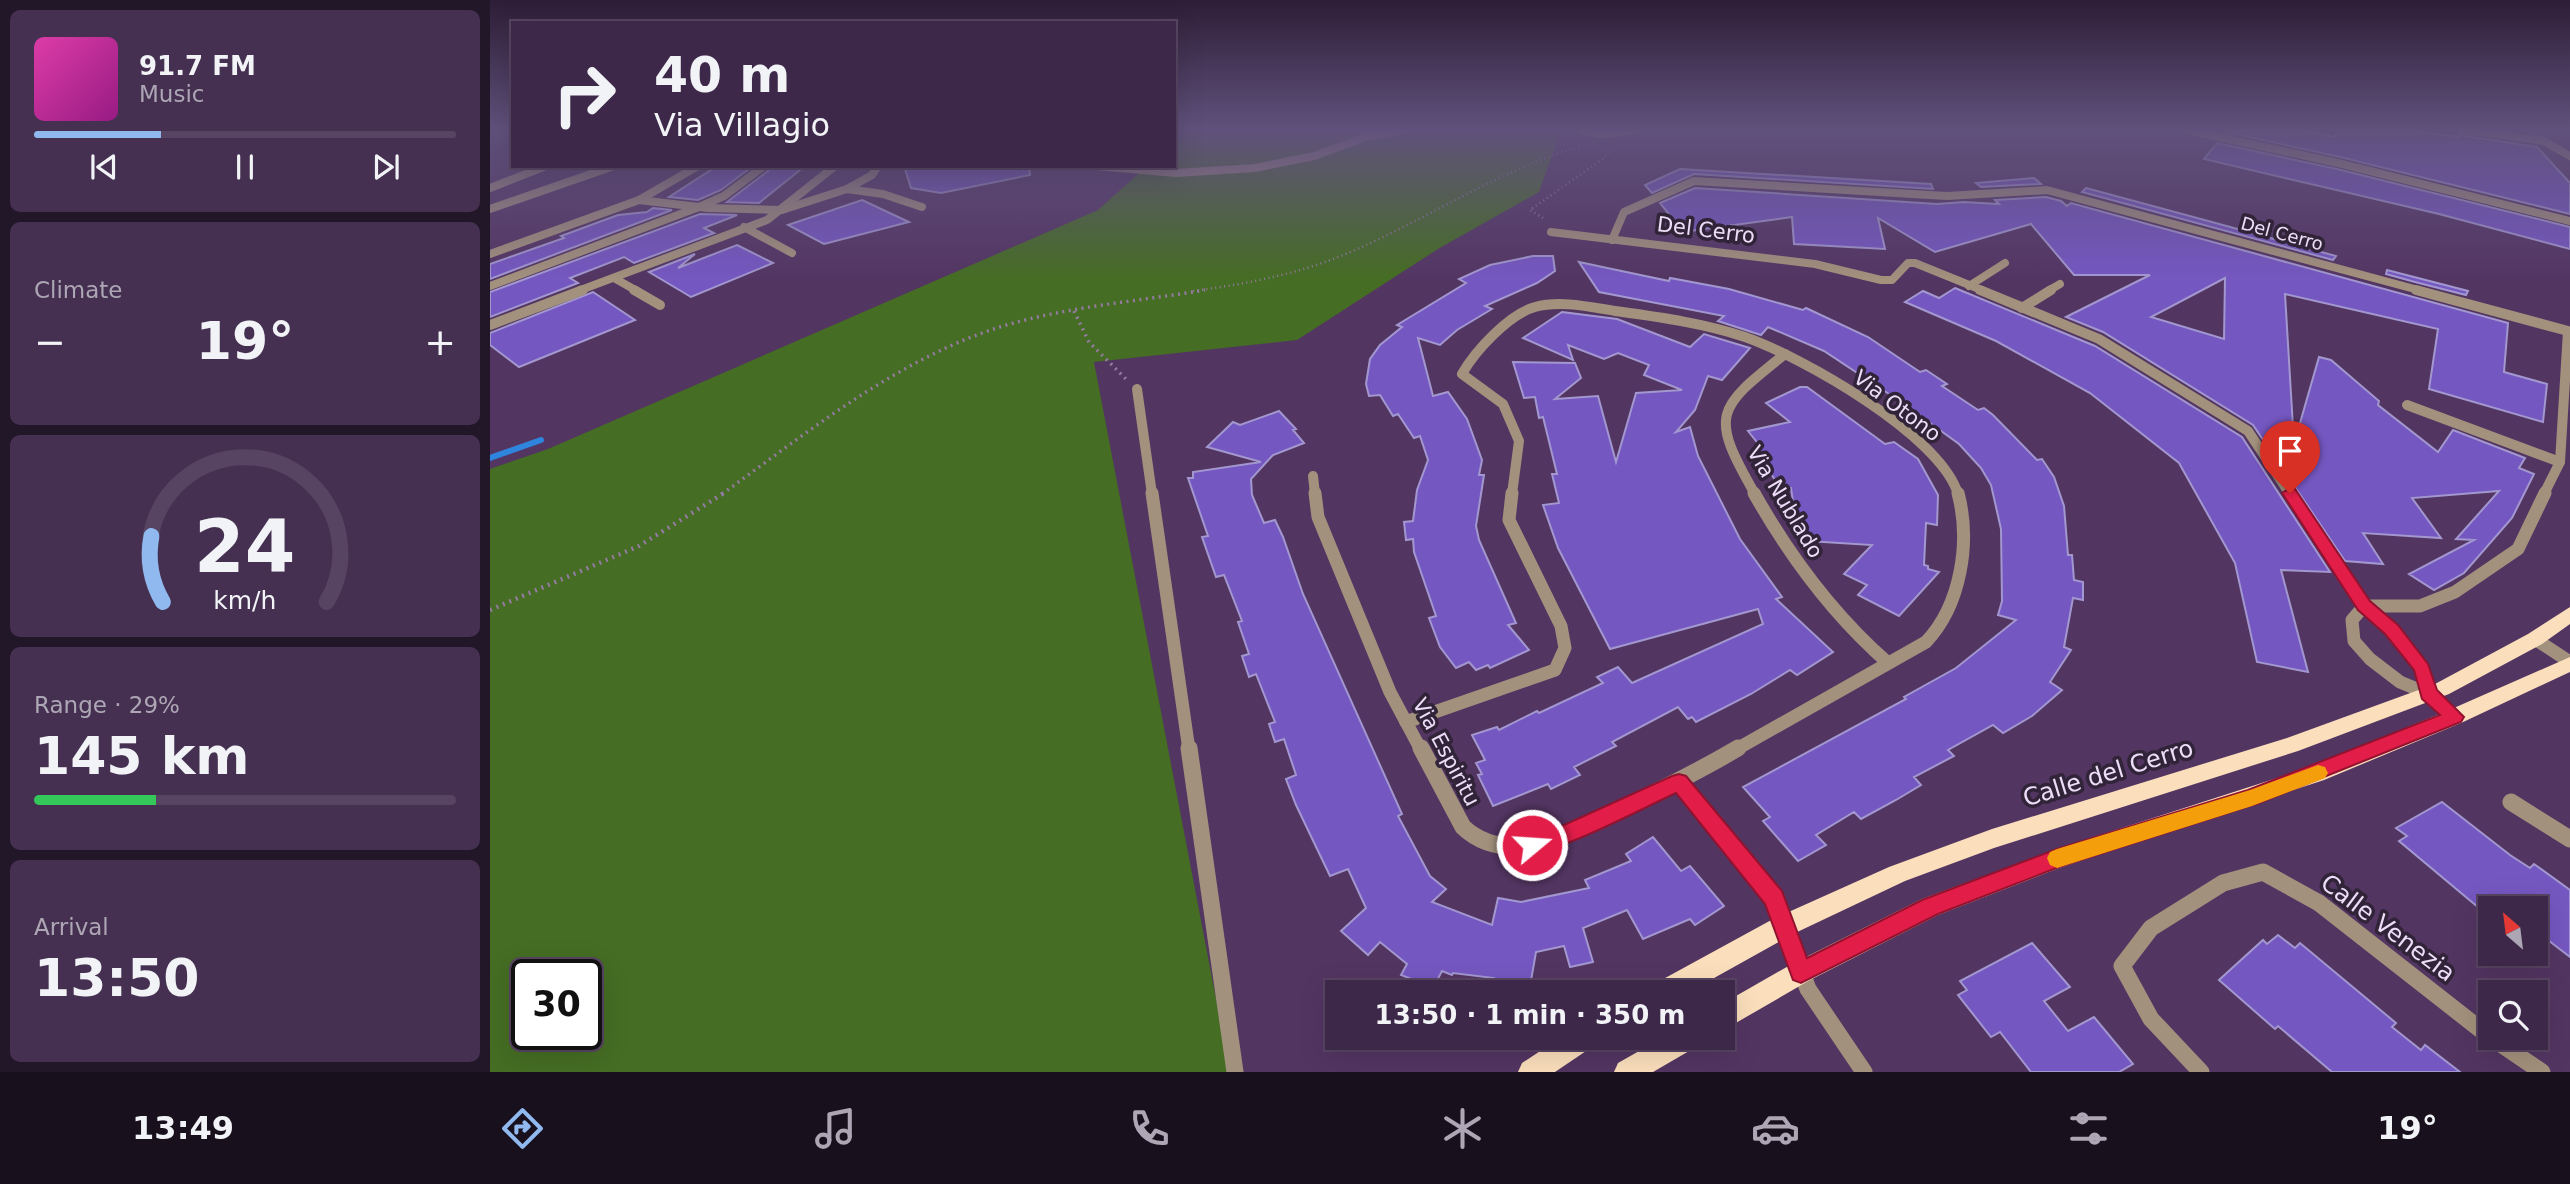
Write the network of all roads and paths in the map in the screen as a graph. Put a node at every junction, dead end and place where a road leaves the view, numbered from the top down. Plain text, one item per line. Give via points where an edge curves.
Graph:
1 (510, 180) edge
2 (574, 180) edge
3 (674, 180) edge
4 (745, 180) edge
5 (818, 180) edge
6 (863, 180) edge
7 (1488, 180) edge
8 (1573, 180) edge
9 (2406, 180) edge
10 (490, 188) edge
11 (847, 189) junction
12 (639, 200) junction
13 (699, 207) junction
14 (922, 207) dead end
15 (490, 209) edge
16 (782, 210) junction
17 (1548, 219) dead end
18 (2570, 221) edge
19 (744, 227) junction
20 (1551, 232) dead end
21 (1612, 240) junction
22 (792, 253) dead end
23 (490, 254) edge
24 (2005, 263) dead end
25 (614, 278) junction
26 (2060, 284) dead end
27 (490, 286) edge
28 (1969, 286) junction
29 (660, 305) dead end
30 (2022, 308) junction
31 (1073, 311) junction
32 (490, 325) edge
33 (1785, 354) junction
34 (1137, 389) joint
35 (2407, 405) dead end
36 (2560, 462) junction
37 (1313, 476) dead end
38 (2364, 606) junction
39 (490, 610) edge
40 (2570, 614) edge
41 (2535, 639) junction
42 (1888, 663) junction
43 (2570, 663) edge
44 (2429, 694) junction
45 (2454, 717) junction
46 (1406, 722) junction
47 (1679, 782) junction
48 (2511, 802) dead end
49 (2570, 839) edge
50 (1784, 926) junction
51 (1801, 972) junction
52 (1687, 980) edge
53 (1735, 1010) edge
54 (2478, 1027) edge
55 (1565, 1050) edge
56 (1666, 1050) edge
57 (2510, 1050) edge
58 (1235, 1072) edge
59 (1531, 1072) edge
60 (1627, 1072) edge
61 (1864, 1072) edge
62 (2201, 1072) edge
63 (2542, 1072) edge

1 - 10 street
2 - 15 street
3 - 12 street
4 - 13 street
5 - 16 street
6 - 11 street
7 - 31 path via 1353,251 1312,266
8 - 17 path via 1530,210
9 - 18 street
11 - 14 street via 883,194
11 - 16 street
12 - 13 street
12 - 23 street
13 - 16 street
13 - 27 street
16 - 19 street
19 - 22 street
19 - 25 street
20 - 21 street, Del Cerro
21 - 28 street, Del Cerro via 1815,264 1881,280 1892,280 1912,263
21 - 36 street, Del Cerro via 1624,212 1694,181 1947,196 2047,190 2568,331
24 - 28 street
25 - 29 street
25 - 32 street
26 - 30 street
28 - 30 street, Del Cerro
30 - 38 street, Del Cerro via 2099,339 2248,431
31 - 34 path via 1089,342
31 - 39 path via 1010,324 913,366 855,399 687,518 632,551
33 - 42 street, Via Nublado via 1737,399 1725,415 1724,434 1774,527 1822,597
33 - 42 street, Via Otono via 1913,436 1955,484 1963,534 1955,602 1943,626 1926,642
33 - 46 street, Via Otono via 1723,332 1557,303 1533,307 1485,342 1467,361 1462,374 1503,404 1519,442 1509,520 1561,626 1565,648 1555,670
34 - 58 street
35 - 36 street
36 - 38 street, Del Cerro via 2518,550 2455,592 2420,606
37 - 46 street, Via Espiritu via 1318,517
38 - 44 street, Del Cerro via 2391,629 2422,668
38 - 44 street via 2351,620 2354,641 2400,682
40 - 41 main road, Calle del Cerro
41 - 43 street
41 - 44 main road, Calle del Cerro
42 - 47 street, Via Otono
43 - 45 main road
44 - 45 street
44 - 50 main road, Calle del Cerro via 2291,745 1992,839 1897,874
45 - 51 main road via 2252,797 2057,859 1930,907
46 - 47 street, Via Espiritu via 1466,832 1499,846 1532,845 1557,838
47 - 50 street via 1774,898
48 - 49 street
50 - 51 street
50 - 52 main road, Calle del Cerro
51 - 53 main road
51 - 61 street
54 - 62 street, Calle Venezia via 2319,903 2263,872 2222,883 2151,928 2122,965 2151,1019
55 - 59 main road
56 - 60 main road
57 - 63 street, Calle Venezia

